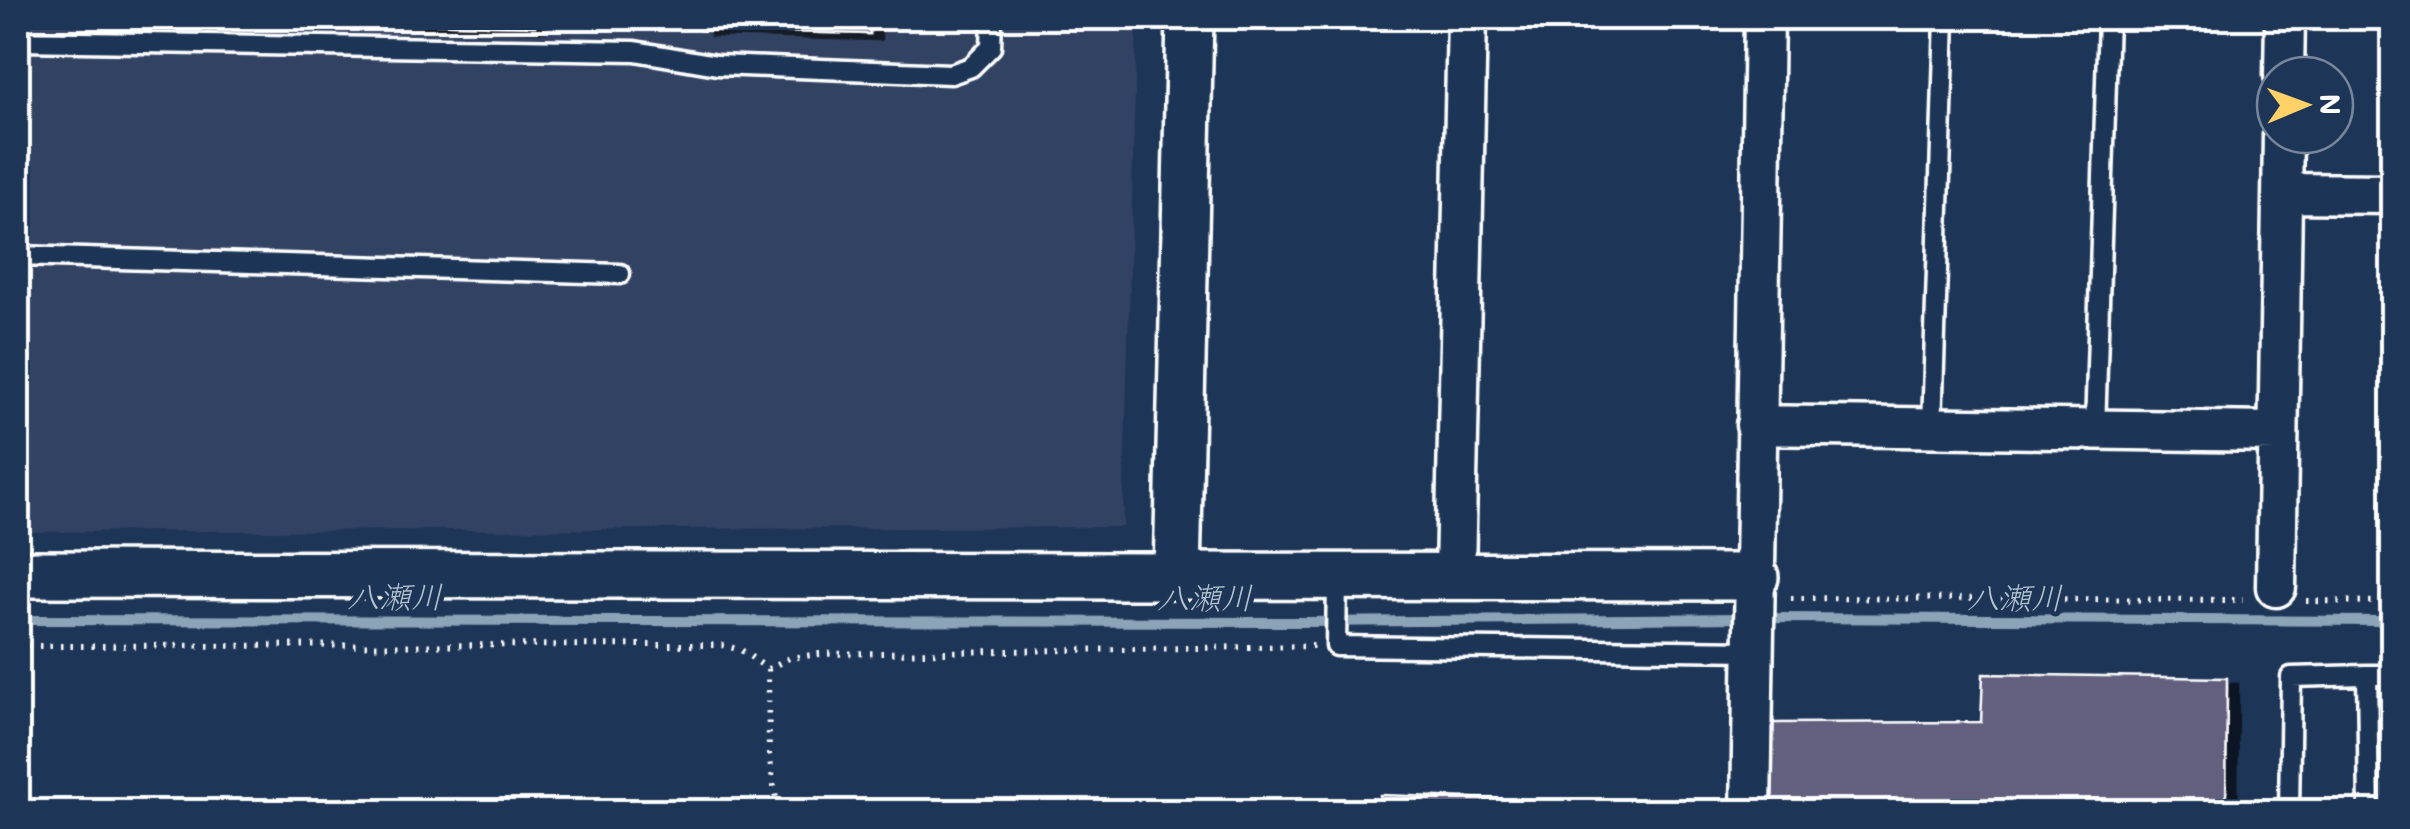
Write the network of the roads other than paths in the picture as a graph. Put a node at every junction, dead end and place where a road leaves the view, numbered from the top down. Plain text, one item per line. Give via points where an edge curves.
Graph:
1 (992, 18) edge
2 (1190, 18) edge
3 (1467, 18) edge
4 (1764, 18) edge
5 (1946, 18) edge
6 (2108, 18) edge
7 (2284, 18) edge
8 (18, 42) edge
9 (2284, 55) edge
10 (2283, 155) edge
11 (2282, 193) junction
12 (2392, 194) edge
13 (18, 256) edge
14 (620, 274) dead end
15 (1756, 425) junction
16 (1932, 427) junction
17 (2095, 430) junction
18 (2277, 432) junction
19 (18, 574) edge
20 (1455, 574) junction
21 (1177, 576) junction
22 (1337, 588) junction
23 (2276, 596) road end
24 (1754, 612) junction
25 (2367, 675) junction
26 (2392, 675) edge
27 (1751, 812) edge
28 (2289, 812) edge
29 (2369, 812) edge

1 - 8 lane via 991,47 971,67 950,74 717,66 635,51
2 - 21 street
3 - 20 street
4 - 15 street
5 - 16 lane
6 - 17 lane
7 - 9 street
10 - 11 street
11 - 12 street
11 - 18 street
13 - 14 lane
15 - 16 street
15 - 24 street
16 - 17 street
17 - 18 street
18 - 23 street
19 - 21 street
20 - 22 street
20 - 24 street
21 - 22 street
22 - 24 lane via 1336,643
24 - 27 street
25 - 26 lane
25 - 28 lane via 2291,677
25 - 29 lane

